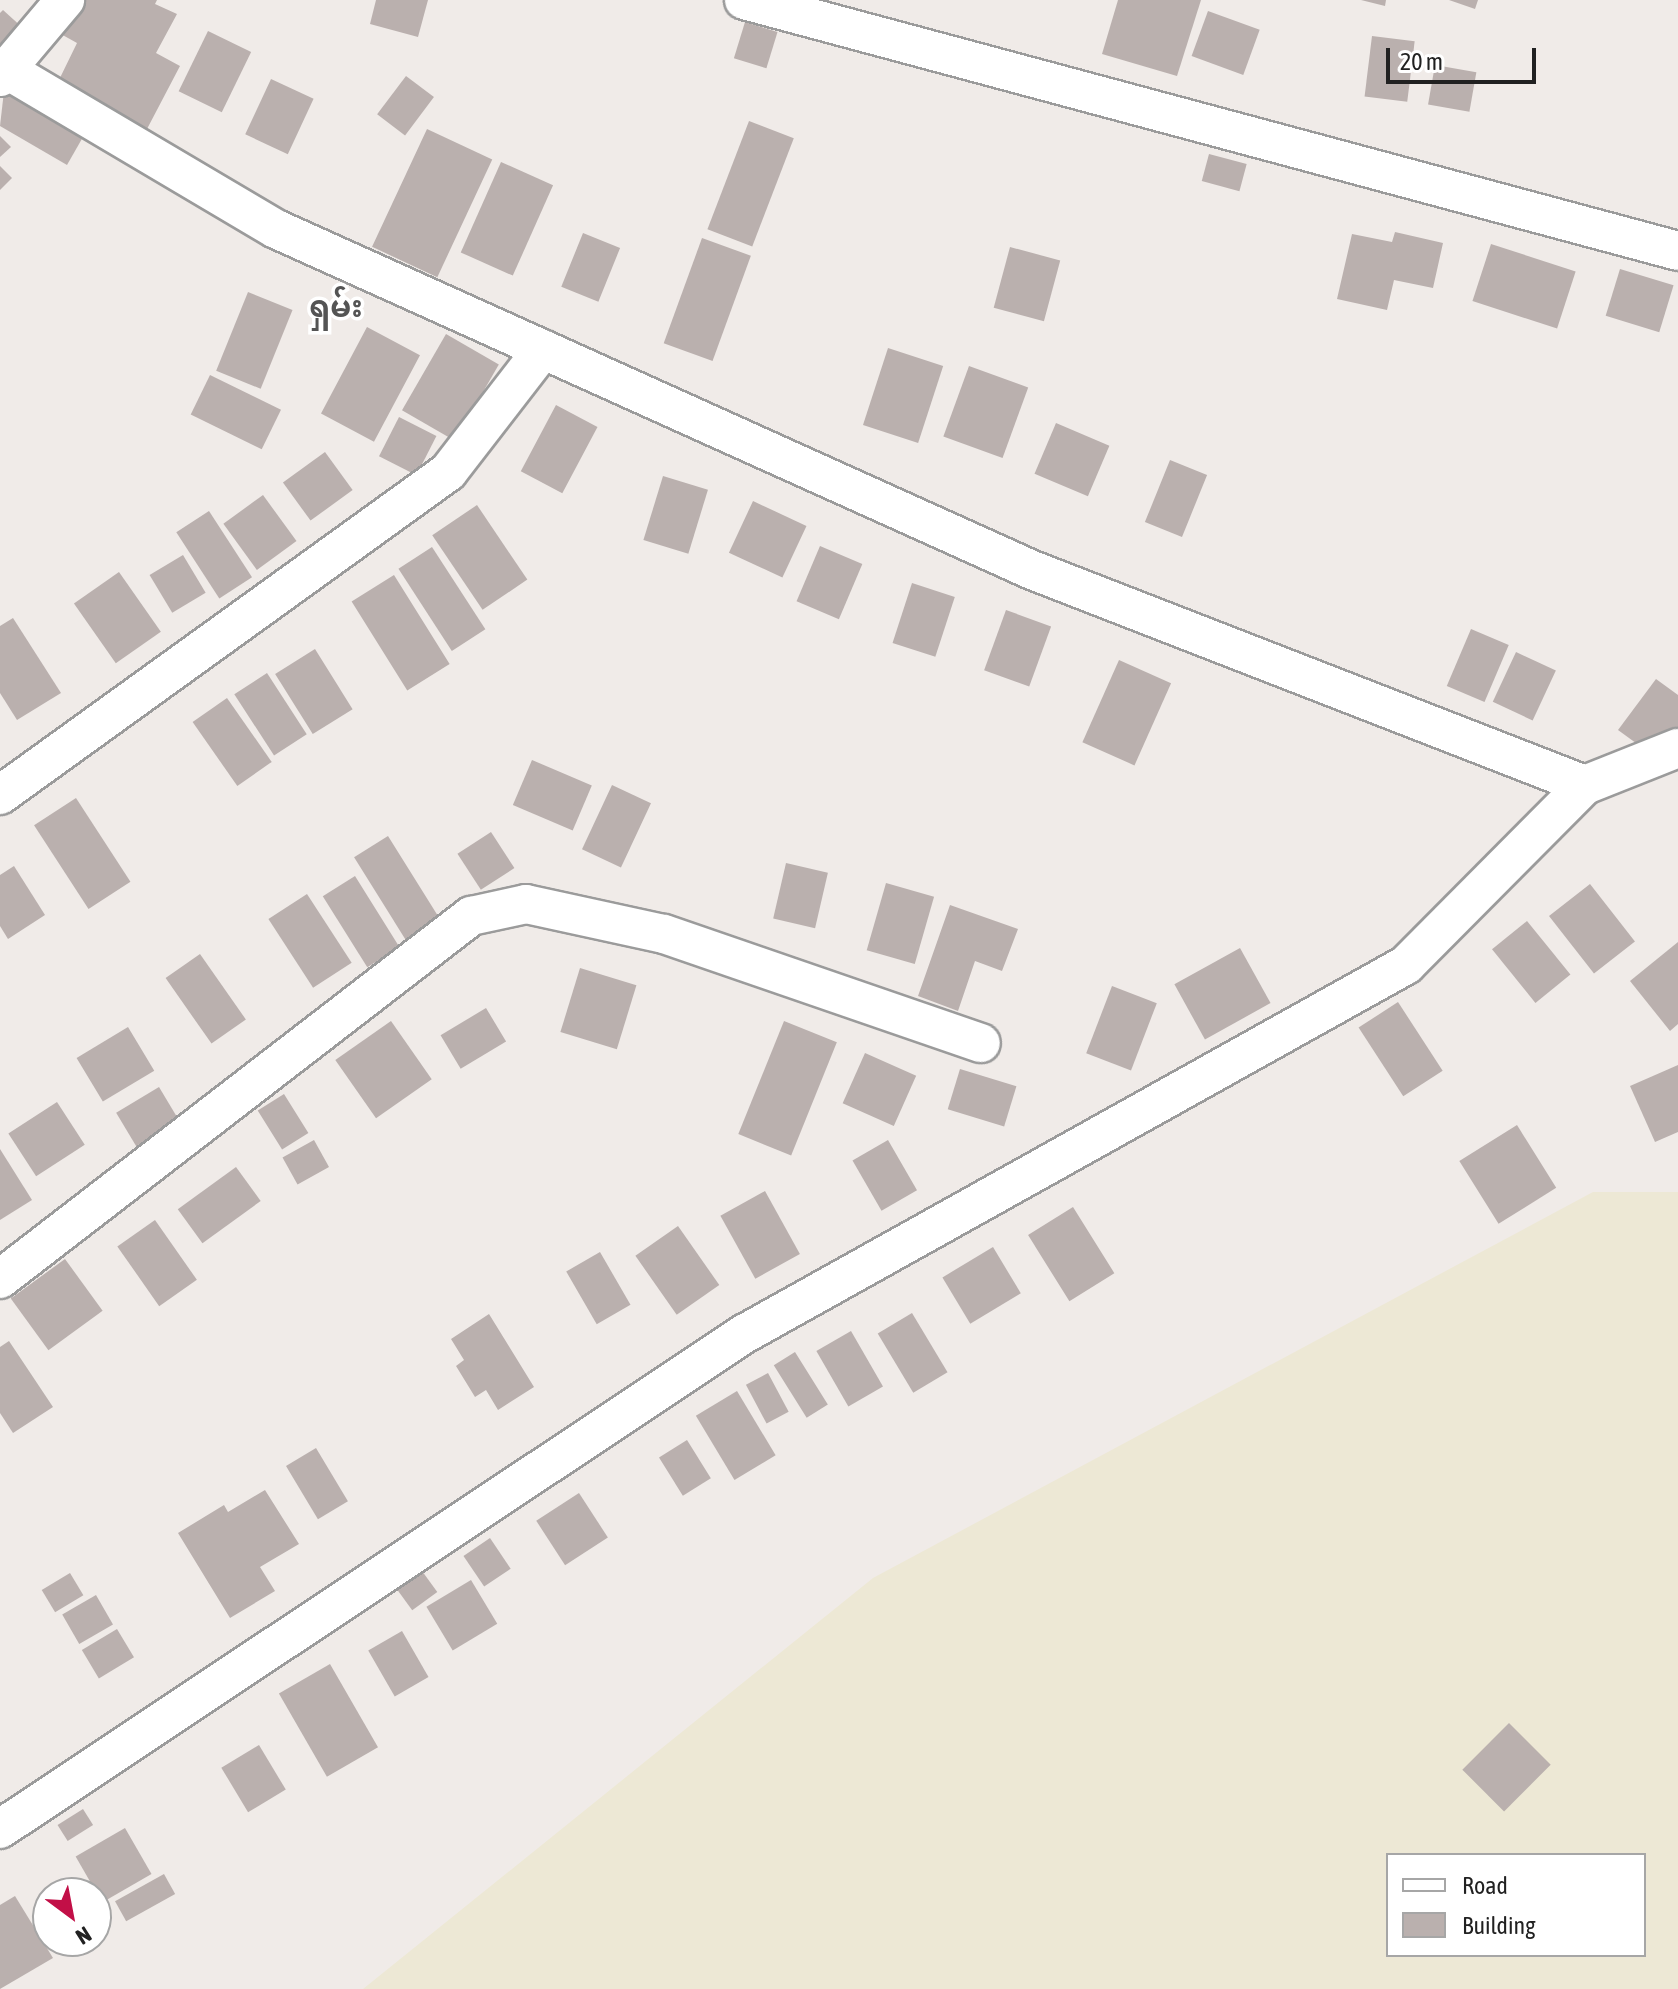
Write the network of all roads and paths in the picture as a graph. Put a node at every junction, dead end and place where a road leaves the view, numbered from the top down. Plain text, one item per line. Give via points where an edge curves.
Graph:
1 (65, 0) edge
2 (744, 0) edge
3 (3, 74) edge
4 (1678, 251) edge
5 (543, 349) junction
6 (1678, 748) edge
7 (1585, 785) junction
8 (0, 795) edge
9 (981, 1043) dead end
10 (0, 1279) edge
11 (0, 1829) edge

1 - 3 street
2 - 4 street
3 - 5 street via 276,229
5 - 7 street via 1032,570
5 - 8 street via 448,472
6 - 7 street
7 - 11 street via 1406,965 744,1334
9 - 10 street via 664,934 526,904 471,916

